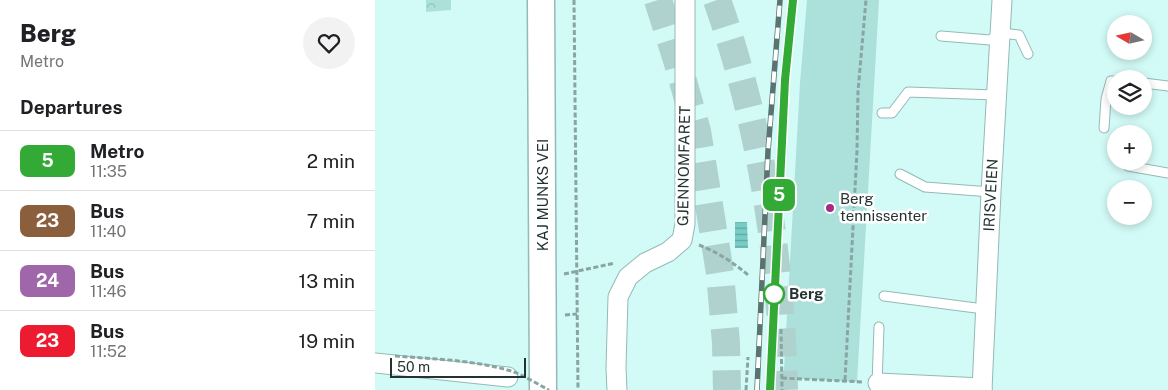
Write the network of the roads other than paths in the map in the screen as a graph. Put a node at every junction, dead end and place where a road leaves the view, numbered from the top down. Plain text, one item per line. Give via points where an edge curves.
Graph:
1 (541, 0) edge
2 (685, 0) edge
3 (1002, 0) edge
4 (1000, 33) junction
5 (941, 36) dead end
6 (1028, 54) dead end
7 (1152, 85) edge
8 (1168, 86) edge
9 (996, 95) junction
10 (1107, 96) edge
11 (882, 113) dead end
12 (1104, 128) dead end
13 (1148, 170) edge
14 (900, 174) dead end
15 (1168, 174) edge
16 (991, 192) junction
17 (884, 296) dead end
18 (985, 308) junction
19 (879, 327) dead end
20 (375, 363) edge
21 (508, 377) dead end
22 (877, 387) edge
23 (982, 389) edge
24 (543, 390) edge
25 (617, 390) edge

1 - 24 main road, KAJ MUNKS VEI
2 - 25 street, GJENNOMFARET via 685,224 682,240 628,277 618,297
3 - 4 street, IRISVEIEN
4 - 5 lane via 991,40
4 - 6 lane via 1019,35
4 - 9 street, IRISVEIEN
7 - 8 lane
9 - 11 lane via 908,92 892,113
9 - 16 street, IRISVEIEN
10 - 12 lane
13 - 15 lane
14 - 16 lane via 925,187
16 - 18 street, IRISVEIEN
17 - 18 lane
18 - 23 street, IRISVEIEN
19 - 22 lane
20 - 21 street
22 - 23 street

